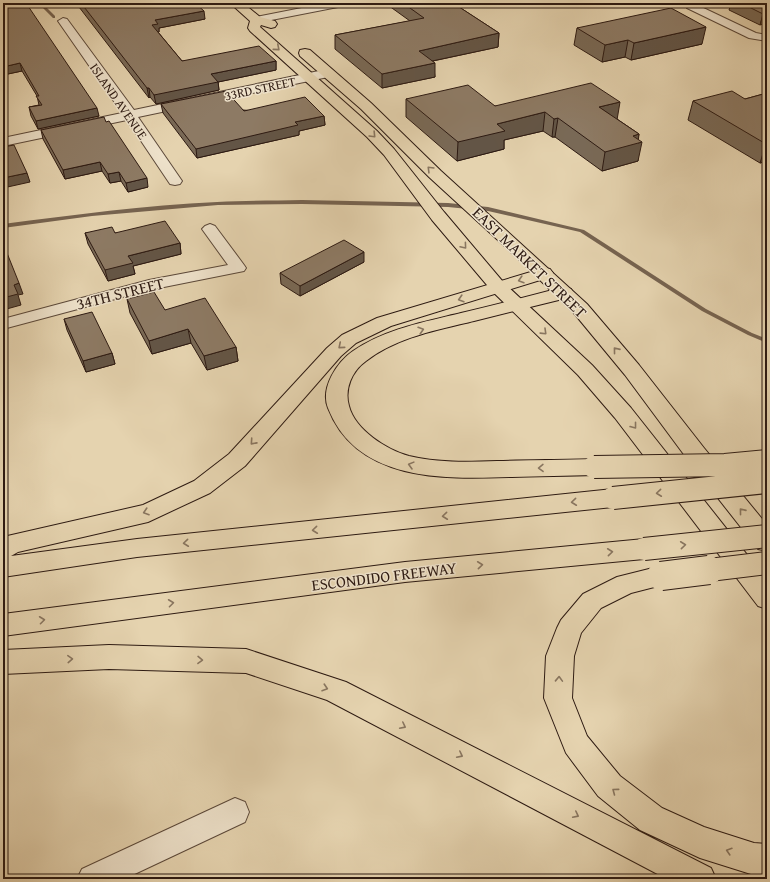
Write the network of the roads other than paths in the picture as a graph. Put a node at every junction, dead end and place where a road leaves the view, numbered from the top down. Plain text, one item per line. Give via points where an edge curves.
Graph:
1 (236, 3) edge
2 (343, 3) edge
3 (691, 6) dead end
4 (256, 20) junction
5 (62, 21) dead end
6 (282, 33) dead end
7 (767, 38) edge
8 (298, 47) dead end
9 (328, 73) junction
10 (310, 77) junction
11 (130, 115) junction
12 (3, 142) edge
13 (175, 181) dead end
14 (210, 229) dead end
15 (544, 273) junction
16 (498, 287) junction
17 (564, 293) junction
18 (516, 305) junction
19 (3, 324) edge
20 (767, 461) edge
21 (767, 482) edge
22 (767, 536) edge
23 (767, 542) edge
24 (3, 549) edge
25 (767, 564) edge
26 (3, 567) edge
27 (767, 599) edge
28 (3, 625) edge
29 (3, 662) edge
30 (235, 812) dead end
31 (767, 860) edge
32 (92, 879) edge
33 (700, 879) edge

1 - 4 main road
2 - 4 street
3 - 7 street via 753,36
4 - 6 main road via 271,24
4 -> 10 main road via 254,28
5 - 11 street, ISLAND AVENUE
8 - 9 main road, EAST MARKET STREET
9 - 10 street, 33RD STREET
15 -> 9 main road, EAST MARKET STREET
10 - 11 street, 33RD STREET
10 -> 16 main road, EAST MARKET STREET via 389,152 438,216
11 - 12 street, 33RD STREET
11 - 13 street, ISLAND AVENUE
14 - 19 street, 34TH STREET via 238,268 205,272
15 -> 16 main road
15 - 17 main road, EAST MARKET STREET
16 - 18 main road, EAST MARKET STREET
16 -> 24 main road via 384,322 349,339 334,352 237,460 202,487 148,513 12,544
17 - 18 main road
23 -> 17 main road, EAST MARKET STREET via 598,328
20 -> 18 main road, bridge via 452,470 420,467 391,459 372,450 358,439 345,423 337,406 338,389 343,374 359,357 384,341
18 -> 27 main road, EAST MARKET STREET via 585,370 624,413
21 -> 26 main road, bridge via 137,548
28 -> 22 main road, ESCONDIDO FREEWAY, bridge via 405,572
31 -> 25 main road, bridge via 700,842 651,819 609,786 576,744 558,698 560,656 570,628 592,601 626,584 661,576
29 -> 33 main road via 109,657 246,661 336,691
30 - 32 street

